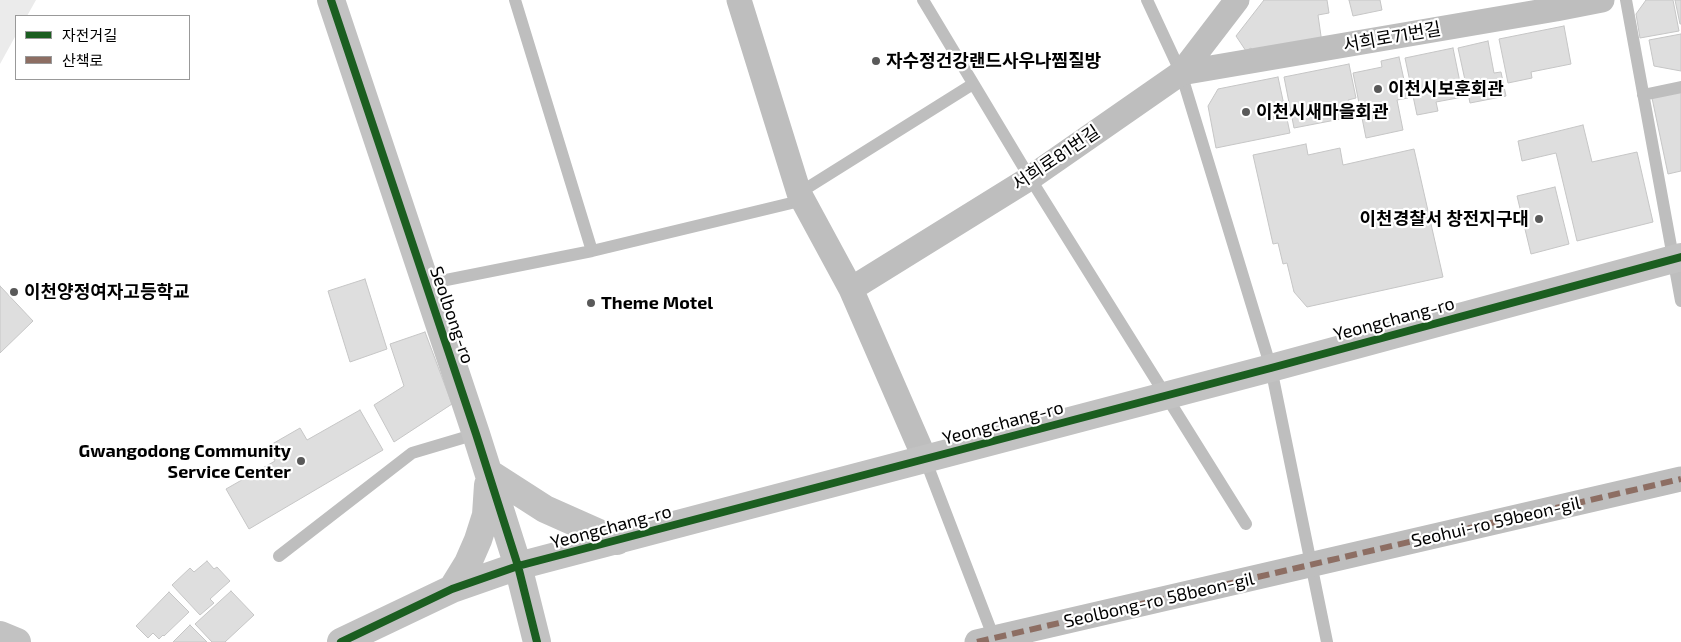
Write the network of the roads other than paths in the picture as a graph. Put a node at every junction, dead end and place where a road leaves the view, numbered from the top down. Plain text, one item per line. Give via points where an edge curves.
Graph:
1 (331, 0) edge
2 (515, 0) edge
3 (740, 0) edge
4 (923, 0) edge
5 (1147, 0) edge
6 (1237, 0) edge
7 (1602, 0) edge
8 (1626, 0) edge
9 (1552, 5) edge
10 (1182, 73) junction
11 (973, 84) junction
12 (1681, 87) edge
13 (1643, 95) junction
14 (1030, 178) junction
15 (802, 196) junction
16 (592, 251) junction
17 (1677, 258) edge
18 (426, 284) junction
19 (852, 289) junction
20 (1681, 301) edge
21 (1271, 368) junction
22 (1166, 395) junction
23 (476, 434) junction
24 (925, 459) junction
25 (489, 473) junction
26 (1681, 479) edge
27 (1246, 524) dead end
28 (617, 541) junction
29 (279, 556) dead end
30 (1312, 565) junction
31 (518, 566) junction
32 (452, 589) junction
33 (0, 635) edge
34 (989, 641) edge
35 (17, 642) edge
36 (341, 642) edge
37 (536, 642) edge
38 (1327, 642) edge

1 - 18 street, Seolbong-ro
2 - 16 lane
3 - 15 street
4 - 11 lane
5 - 10 lane
6 - 10 street, 서희로81번길
7 - 9 street, 서희로71번길
8 - 13 lane
9 - 10 street, 서희로71번길
10 - 14 street, 서희로81번길
10 - 21 lane
11 - 14 lane
11 - 15 lane
12 - 13 lane
13 - 17 lane
14 - 19 street, 서희로81번길
14 - 22 lane
15 - 16 lane
15 - 19 street
16 - 18 lane
17 - 20 lane
17 - 21 street, Yeongchang-ro
18 - 23 street, Seolbong-ro
19 - 24 street
21 - 22 street, Yeongchang-ro
21 - 30 lane
22 - 24 street, Yeongchang-ro
22 - 27 lane
23 - 25 street, Seolbong-ro
23 - 29 lane via 412,453
24 - 28 street, Yeongchang-ro
24 - 34 lane
25 - 28 street via 545,509
25 - 31 street, Seolbong-ro
25 - 32 street via 486,514 478,540
26 - 30 street, Seohui-ro 59beon-gil
28 - 31 street, Yeongchang-ro
30 - 34 street, Seolbong-ro 58beon-gil
30 - 38 lane
31 - 32 street, Yeongchang-ro
31 - 37 street, Seolbong-ro
32 - 36 street, Yeongchang-ro
33 - 35 street

